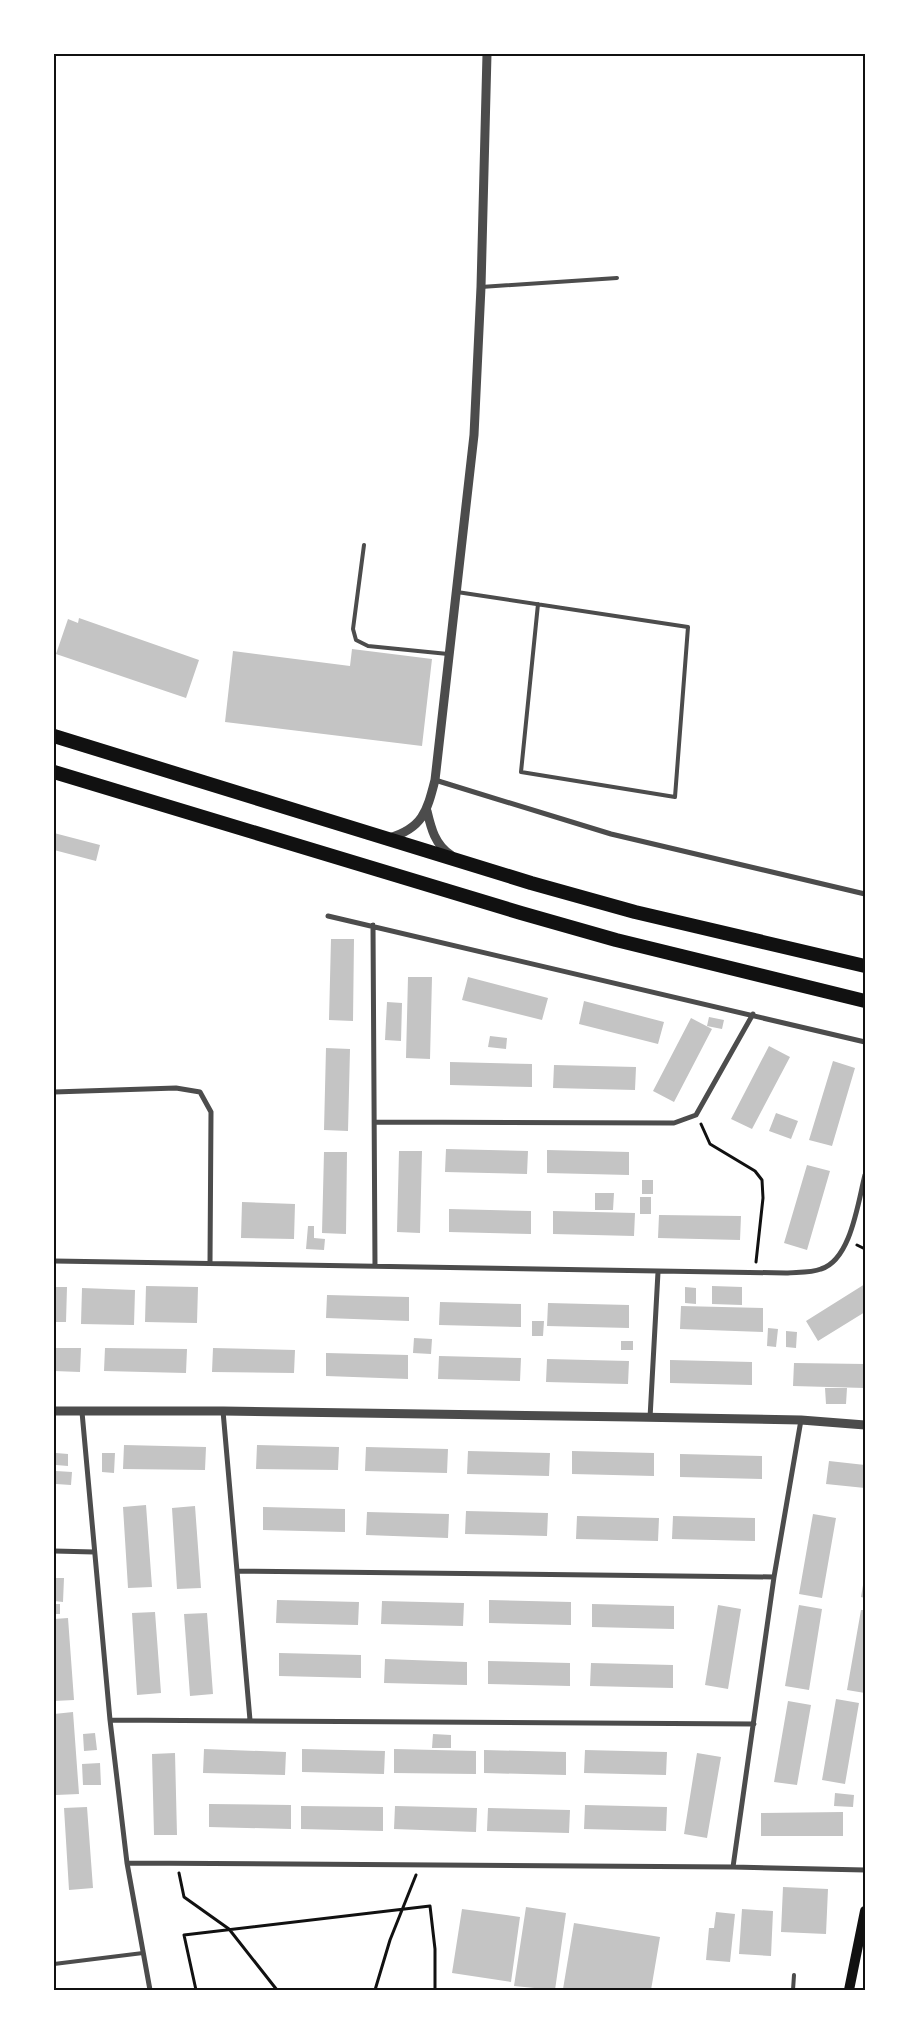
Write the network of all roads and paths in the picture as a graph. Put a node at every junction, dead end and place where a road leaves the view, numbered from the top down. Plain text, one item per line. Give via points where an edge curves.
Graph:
1 (487, 54) edge
2 (617, 278) dead end
3 (481, 287) junction
4 (364, 545) dead end
5 (457, 592) junction
6 (538, 604) junction
7 (450, 654) junction
8 (54, 736) edge
9 (54, 772) edge
10 (435, 780) junction
11 (427, 811) junction
12 (384, 840) junction
13 (467, 863) junction
14 (865, 894) edge
15 (328, 916) dead end
16 (373, 925) junction
17 (865, 966) edge
18 (865, 1001) edge
19 (753, 1014) junction
20 (865, 1042) edge
21 (54, 1092) edge
22 (696, 1116) junction
23 (375, 1122) junction
24 (865, 1175) edge
25 (54, 1261) edge
26 (210, 1263) junction
27 (375, 1265) junction
28 (658, 1272) junction
29 (755, 1273) junction
30 (54, 1411) edge
31 (223, 1411) junction
32 (82, 1412) junction
33 (650, 1418) junction
34 (801, 1420) junction
35 (865, 1425) edge
36 (54, 1551) edge
37 (94, 1552) junction
38 (238, 1571) junction
39 (774, 1576) junction
40 (110, 1720) junction
41 (250, 1720) junction
42 (754, 1724) junction
43 (177, 1862) junction
44 (127, 1863) junction
45 (419, 1865) junction
46 (734, 1867) junction
47 (865, 1870) edge
48 (403, 1910) junction
49 (865, 1911) edge
50 (229, 1929) junction
51 (143, 1952) junction
52 (54, 1964) edge
53 (794, 1975) dead end
54 (150, 1990) edge
55 (196, 1990) edge
56 (277, 1990) edge
57 (375, 1990) edge
58 (435, 1990) edge
59 (793, 1990) edge
60 (849, 1990) edge

1 - 3 street
2 - 3 lane
3 - 5 street via 474,434
4 - 7 lane via 354,629 356,640 368,646
5 - 6 lane
5 - 7 street
6 - 6 lane via 688,627 675,796 520,772
7 - 10 street
8 - 12 highway
9 - 18 highway via 521,914
10 - 11 street
10 - 14 street via 611,834
11 - 12 street via 410,829
11 - 13 street via 435,838 444,850
12 - 13 highway
13 - 17 highway via 635,912
15 - 16 street
16 - 19 street
16 - 23 street
19 - 20 street
19 - 22 street
21 - 26 street via 176,1088 200,1092 212,1112
22 - 23 street via 674,1123
22 - 29 path via 710,1144 755,1171 762,1180
23 - 27 street
24 - 29 street via 848,1240 840,1256 822,1269
25 - 26 street
26 - 27 street
27 - 28 street
28 - 29 street
28 - 33 street
30 - 32 street
31 - 32 street
31 - 33 street
31 - 38 street
32 - 37 street
33 - 34 street
34 - 35 street
34 - 39 street
36 - 37 street
37 - 40 street
38 - 39 street
38 - 41 street
39 - 42 street
40 - 41 street
40 - 44 street
41 - 42 street
42 - 46 street
43 - 44 street
43 - 45 street
43 - 50 path via 184,1897
44 - 51 street
45 - 46 street
45 - 48 path
46 - 47 street
48 - 50 path
48 - 57 path
48 - 58 path via 430,1906
49 - 60 main road
50 - 55 path via 184,1935
50 - 56 path
51 - 52 lane
51 - 54 street
53 - 59 lane

